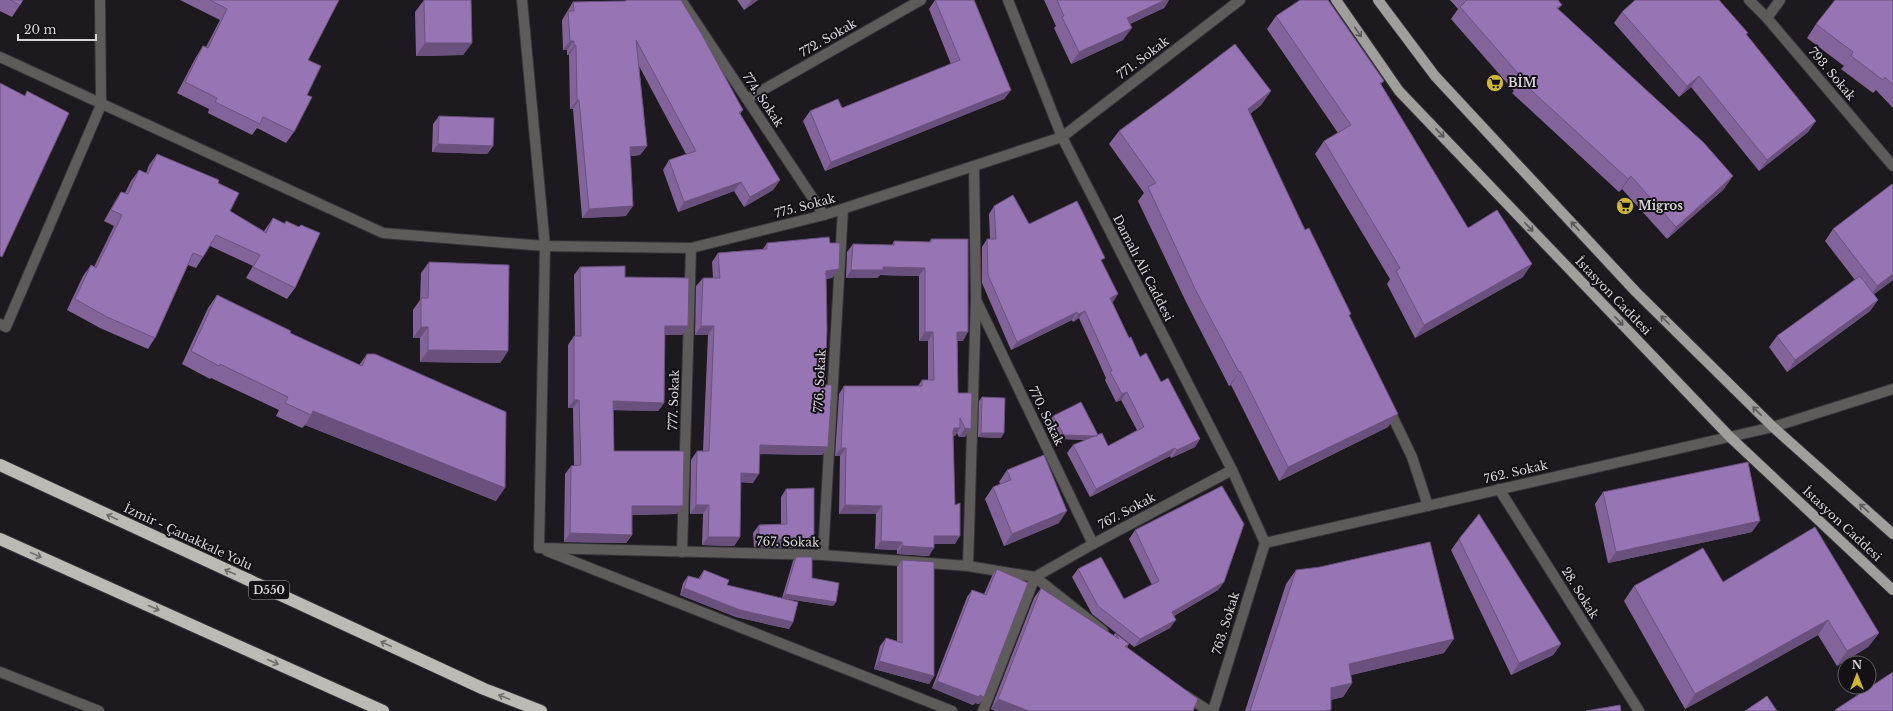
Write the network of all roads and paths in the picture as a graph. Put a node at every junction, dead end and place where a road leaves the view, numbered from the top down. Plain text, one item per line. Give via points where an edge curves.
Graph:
1 (100, 0) edge
2 (522, 0) edge
3 (681, 0) edge
4 (921, 0) edge
5 (1008, 0) edge
6 (1240, 0) edge
7 (1336, 0) edge
8 (1378, 0) edge
9 (1749, 0) edge
10 (1780, 0) edge
11 (1767, 18) junction
12 (0, 57) edge
13 (747, 99) junction
14 (101, 105) junction
15 (1062, 136) junction
16 (974, 166) junction
17 (1893, 166) edge
18 (843, 209) junction
19 (824, 215) junction
20 (545, 246) junction
21 (691, 248) junction
22 (976, 299) junction
23 (0, 324) edge
24 (1893, 389) edge
25 (1384, 401) edge
26 (1773, 427) junction
27 (1730, 437) junction
28 (0, 465) edge
29 (1232, 470) junction
30 (1499, 489) junction
31 (1428, 506) junction
32 (1893, 534) edge
33 (0, 539) edge
34 (1265, 543) junction
35 (1093, 544) junction
36 (539, 548) junction
37 (682, 552) junction
38 (823, 555) junction
39 (968, 566) junction
40 (1035, 577) junction
41 (1893, 590) edge
42 (1114, 639) edge
43 (0, 672) edge
44 (1181, 692) edge
45 (99, 711) edge
46 (382, 711) edge
47 (541, 711) edge
48 (952, 711) edge
49 (983, 711) edge
50 (1209, 711) edge
51 (1213, 711) edge
52 (1639, 711) edge

1 - 14 street
2 - 20 street
3 - 13 street, 774. Sokak
4 - 13 street, 772. Sokak
5 - 15 street, Damalı Ali Caddesi
6 - 15 street, 771. Sokak
7 -> 27 main road, İstasyon Caddesi via 1399,91
26 -> 8 main road, İstasyon Caddesi via 1636,292 1435,76
9 - 11 street, 793. Sokak
10 - 11 street
11 - 17 street, 793. Sokak
12 - 14 street, 775. Sokak
13 - 19 street, 774. Sokak
14 - 20 street, 775. Sokak via 383,233
14 - 23 street via 6,327
15 - 16 street, 775. Sokak
15 - 29 street, Damalı Ali Caddesi
16 - 18 street, 775. Sokak
16 - 22 street, 770. Sokak
18 - 19 street, 775. Sokak
18 - 38 street, 776. Sokak
19 - 21 street, 775. Sokak
20 - 21 street, 775. Sokak
20 - 36 street
21 - 37 street, 777. Sokak
22 - 35 street, 770. Sokak
22 - 39 street, 770. Sokak
24 - 26 street, 762. Sokak
25 - 31 street via 1412,457
26 - 27 street, 762. Sokak
32 -> 26 main road, İstasyon Caddesi
27 - 30 street, 762. Sokak
27 - 41 main road, İstasyon Caddesi
47 -> 28 highway, İzmir - Çanakkale Yolu / D550 via 484,690
29 - 34 street, Damalı Ali Caddesi
29 - 35 street, 767. Sokak
30 - 31 street, 762. Sokak
30 - 52 street, 28. Sokak
31 - 34 street, 762. Sokak
33 -> 46 highway
34 - 51 street, 763. Sokak
35 - 40 street, 767. Sokak
36 - 37 street, 767. Sokak
36 - 48 street
37 - 38 street, 767. Sokak
38 - 39 street, 767. Sokak
39 - 40 street, 767. Sokak
40 - 42 street, 767. Sokak
40 - 49 street
43 - 45 street
44 - 50 street

